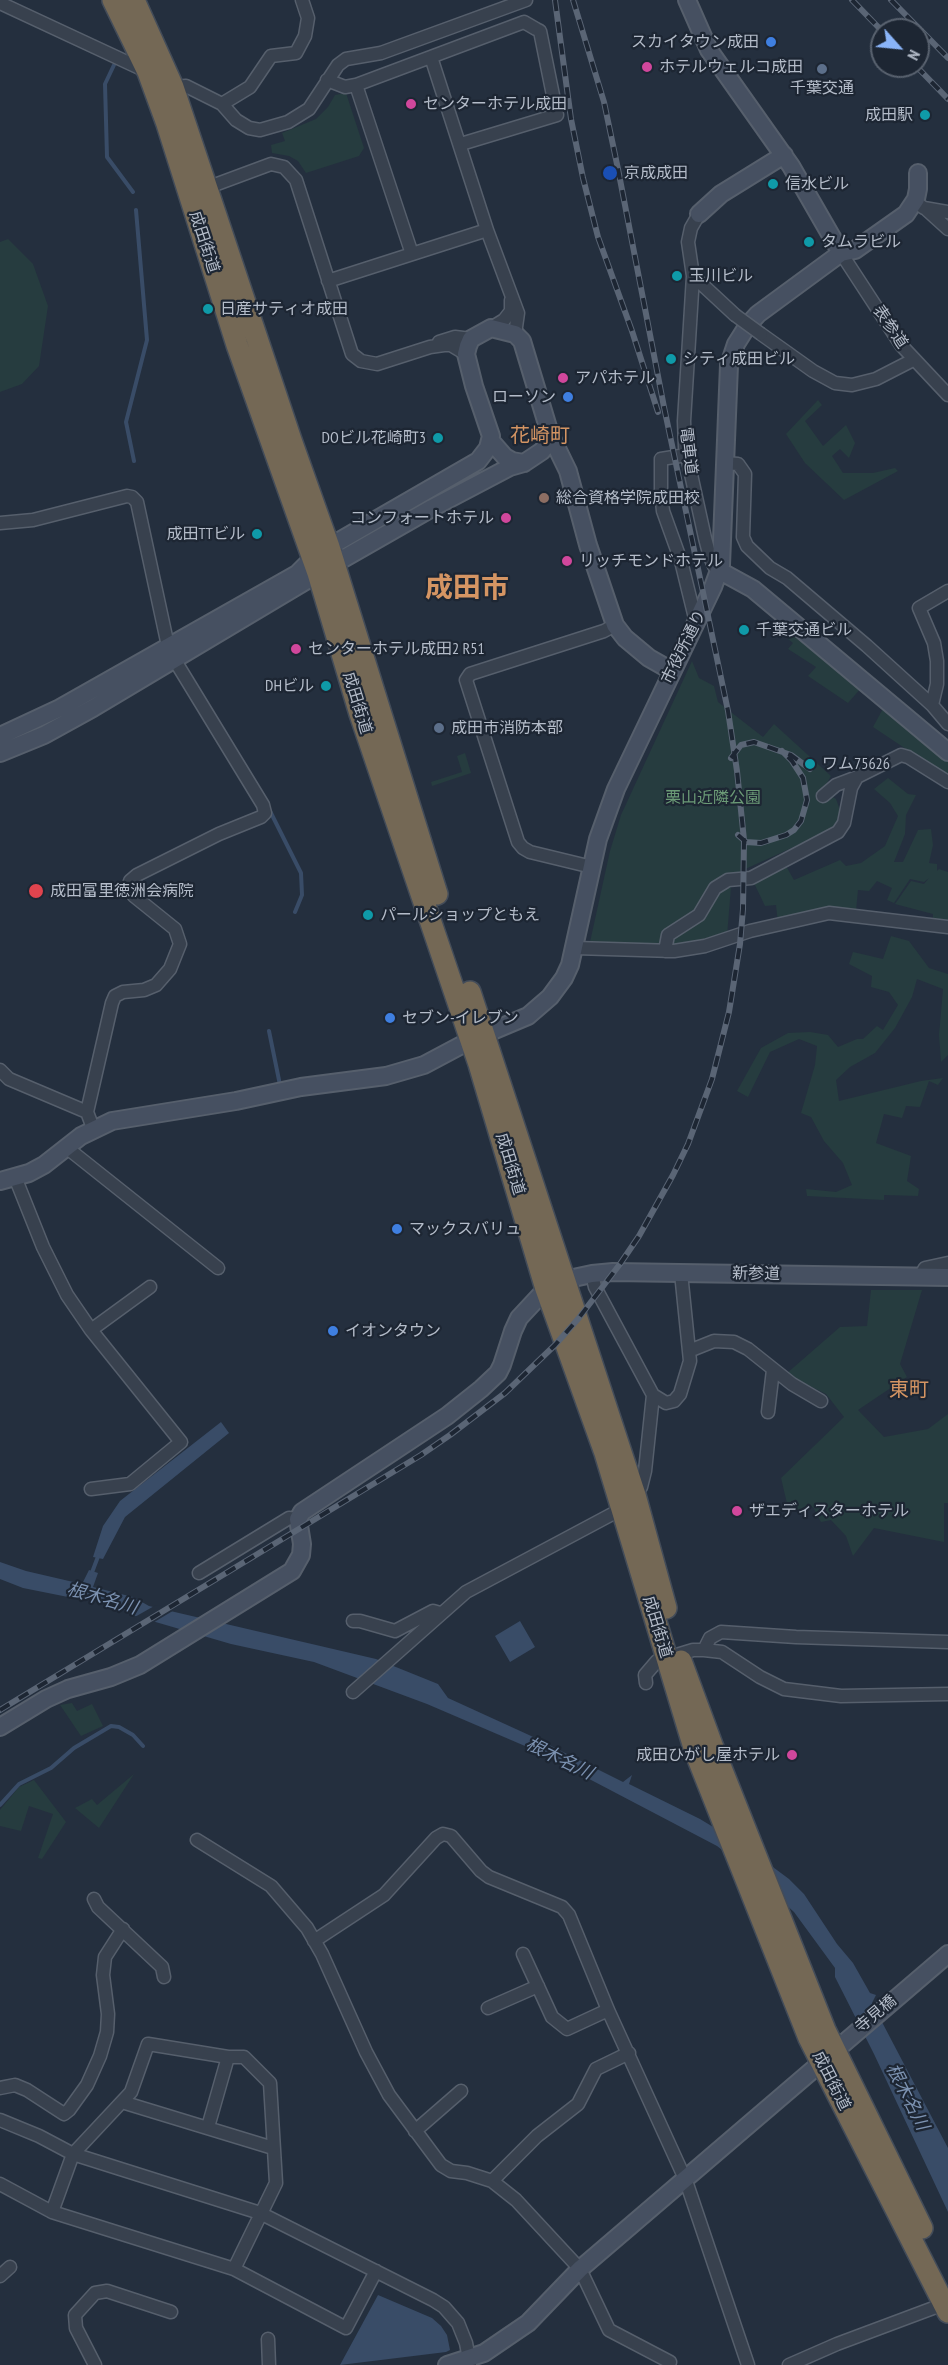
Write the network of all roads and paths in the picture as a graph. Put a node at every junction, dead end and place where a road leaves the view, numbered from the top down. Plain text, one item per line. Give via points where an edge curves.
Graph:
1 (113, 0) edge
2 (134, 0) edge
3 (302, 0) edge
4 (524, 0) edge
5 (687, 0) edge
6 (0, 3) edge
7 (431, 57) junction
8 (148, 72) junction
9 (327, 80) junction
10 (356, 85) junction
11 (173, 87) junction
12 (222, 104) junction
13 (461, 144) junction
14 (784, 155) junction
15 (918, 174) dead end
16 (198, 191) junction
17 (919, 205) junction
18 (948, 212) edge
19 (699, 214) joint
20 (948, 229) edge
21 (487, 230) junction
22 (842, 253) junction
23 (412, 254) junction
24 (693, 276) junction
25 (328, 281) junction
26 (511, 296) junction
27 (491, 328) junction
28 (515, 334) junction
29 (469, 346) junction
30 (913, 360) junction
31 (948, 395) edge
32 (550, 434) junction
33 (491, 441) junction
34 (686, 455) junction
35 (529, 460) junction
36 (724, 463) junction
37 (568, 471) junction
38 (0, 523) edge
39 (324, 561) junction
40 (720, 571) junction
41 (948, 591) edge
42 (696, 622) junction
43 (615, 625) junction
44 (171, 653) junction
45 (672, 670) junction
46 (932, 705) junction
47 (948, 724) edge
48 (0, 736) edge
49 (948, 752) edge
50 (0, 753) edge
51 (857, 777) junction
52 (948, 782) edge
53 (824, 796) dead end
54 (592, 867) junction
55 (948, 927) edge
56 (575, 948) junction
57 (665, 951) junction
58 (478, 1037) junction
59 (0, 1070) edge
60 (90, 1120) junction
61 (66, 1147) junction
62 (7, 1179) edge
63 (948, 1263) edge
64 (218, 1268) dead end
65 (681, 1273) junction
66 (592, 1274) junction
67 (920, 1277) junction
68 (948, 1277) edge
69 (555, 1284) junction
70 (150, 1287) dead end
71 (91, 1330) junction
72 (688, 1351) junction
73 (773, 1370) junction
74 (653, 1395) junction
75 (821, 1401) dead end
76 (768, 1412) dead end
77 (91, 1489) dead end
78 (628, 1502) junction
79 (298, 1519) junction
80 (200, 1573) dead end
81 (441, 1613) junction
82 (352, 1621) dead end
83 (948, 1642) edge
84 (704, 1650) junction
85 (672, 1656) junction
86 (646, 1683) dead end
87 (354, 1692) dead end
88 (948, 1694) edge
89 (0, 1727) edge
90 (197, 1840) dead end
91 (94, 1899) dead end
92 (123, 1929) junction
93 (314, 1941) junction
94 (523, 1954) dead end
95 (948, 1954) edge
96 (164, 1977) dead end
97 (538, 1986) junction
98 (488, 2008) dead end
99 (608, 2010) junction
100 (834, 2050) junction
101 (629, 2053) junction
102 (228, 2057) junction
103 (0, 2088) edge
104 (460, 2091) dead end
105 (122, 2102) junction
106 (0, 2120) edge
107 (208, 2127) junction
108 (415, 2131) junction
109 (273, 2148) junction
110 (73, 2154) junction
111 (492, 2181) junction
112 (686, 2181) junction
113 (0, 2184) edge
114 (52, 2212) junction
115 (260, 2213) junction
116 (10, 2267) dead end
117 (234, 2269) junction
118 (580, 2269) junction
119 (376, 2271) junction
120 (0, 2276) edge
121 (948, 2280) edge
122 (946, 2308) edge
123 (171, 2312) dead end
124 (268, 2339) dead end
125 (470, 2362) edge
126 (671, 2364) edge
127 (95, 2365) edge
128 (269, 2365) edge
129 (447, 2365) edge
130 (748, 2365) edge
131 (789, 2365) edge

1 - 8 highway, 成田街道
2 - 11 highway, 成田街道
3 - 12 street via 308,18 296,53 271,56 250,87
4 - 9 street via 381,53 346,59
5 - 14 street via 709,50
6 - 8 street
7 - 10 street
7 - 13 street
7 - 13 street via 524,22 540,32 557,115
8 - 16 highway, 成田街道
9 - 10 street via 345,87
9 - 12 street via 309,109 288,122 260,130 236,120
10 - 23 street
11 - 12 street via 186,86
11 - 16 highway, 成田街道
13 - 21 street
14 - 19 street, 電車道 via 721,194
14 - 22 street
15 - 17 street
16 - 25 street via 271,164 289,170 296,180
16 - 39 highway, 成田街道 via 237,345
17 - 18 street
17 - 20 street
17 - 22 street, 市役所通り via 856,249
19 - 24 street, 電車道 via 688,242
21 - 23 street
21 - 26 street
22 - 30 street, 表参道
22 - 36 street, 市役所通り via 758,314 739,338 729,365
23 - 25 street
24 - 30 street, bridge via 735,315 835,383 846,385 876,379
24 - 34 street, 電車道 via 684,421
25 - 29 street via 348,346 361,361 377,364 430,347
26 - 27 street via 511,311
26 - 28 street via 518,313
27 - 28 street
27 - 29 street
28 - 32 street via 524,347
29 - 33 street
30 - 31 street, 表参道
32 - 35 street via 545,448
32 - 37 street
33 - 35 street via 512,461
33 - 39 street via 484,456 470,467
34 - 40 street, 電車道 via 707,548
34 - 42 street via 661,459 661,494
35 - 37 street via 546,454
35 - 39 street
36 - 40 street, 市役所通り
36 - 46 street via 738,464 746,474 743,537 747,546
37 - 43 street
38 - 44 street via 33,520 132,497 137,502
39 - 44 street
39 - 58 highway, 成田街道 via 360,714
40 - 42 street, 市役所通り
40 - 49 street via 753,589
41 - 46 street via 919,608 937,661
42 - 45 street, 市役所通り
43 - 45 street via 649,658
43 - 54 street via 470,674 466,680 518,842 530,852
44 - 48 street
44 - 50 street via 44,735
44 - 60 street via 265,813 130,881 129,889 134,896 175,929 179,951 156,985 123,992 112,1003
45 - 54 street, 市役所通り via 616,789
46 - 47 street
51 - 52 street via 901,755
51 - 53 street via 836,785
51 - 57 street via 838,832 751,878 728,880 715,888 699,915 668,935
54 - 56 street, 市役所通り
55 - 57 street via 829,913 705,946
56 - 57 street
56 - 58 street, 市役所通り via 564,978 543,1004 528,1016
58 - 60 street, 市役所通り via 424,1065 398,1073 112,1121
58 - 69 highway, 成田街道 via 519,1191
59 - 60 street via 9,1079
60 - 61 street, 市役所通り
61 - 62 street, 市役所通り via 44,1165
61 - 64 street
62 - 71 street via 67,1295
63 - 67 street via 925,1268
65 - 66 street, 新参道
65 - 67 street, 新参道
65 - 72 street
66 - 69 street, 新参道
66 - 74 street via 595,1287
67 - 68 street, 新参道
69 - 78 highway, 成田街道 via 605,1453
69 - 79 street via 519,1318 502,1365 490,1382 447,1416 306,1509
70 - 71 street
71 - 77 street via 181,1442 130,1485
72 - 73 street via 714,1341 734,1342
72 - 74 street via 690,1361 680,1394 666,1403
73 - 75 street
73 - 76 street
74 - 78 street via 645,1471 641,1487
78 - 81 street via 474,1587
78 - 85 highway, 成田街道
79 - 80 street via 289,1518
79 - 89 street via 302,1555 287,1575 128,1670 46,1699
81 - 82 street via 433,1611 395,1631
81 - 87 street
83 - 84 street via 721,1632 710,1638
84 - 85 street
84 - 88 street via 722,1652 784,1689 841,1696
85 - 86 street via 657,1661 645,1675
85 - 100 highway, 成田街道 via 704,1748 817,2034
90 - 93 street via 271,1886
91 - 92 street
92 - 96 street via 162,1967
92 - 103 street via 105,1957 107,2023 100,2056 87,2085 69,2110 64,2114 15,2085
93 - 99 street via 384,1895 443,1834 451,1836 489,1877 562,1907 569,1915
93 - 108 street via 366,2052 389,2095
94 - 97 street
95 - 100 street, 寺見橋
97 - 98 street
97 - 99 street via 552,2018 567,2029
99 - 101 street
100 - 112 street, 寺見橋
100 - 121 highway, 成田街道
100 - 122 highway, 成田街道
101 - 111 street via 596,2069 578,2104 537,2136
101 - 112 street
102 - 105 street via 148,2044 130,2092
102 - 107 street
102 - 109 street via 244,2057 270,2083
104 - 108 street
105 - 107 street
105 - 110 street
106 - 110 street
107 - 109 street
108 - 111 street via 445,2168
109 - 115 street via 276,2183
110 - 114 street
110 - 115 street
111 - 118 street via 516,2200
112 - 118 street, 寺見橋
112 - 130 street
113 - 114 street
114 - 117 street
115 - 117 street
115 - 119 street
116 - 120 street
117 - 119 street via 346,2328
118 - 125 street, 寺見橋 via 528,2323
118 - 126 street via 609,2330
119 - 125 street via 444,2307 458,2323
122 - 131 street via 837,2344
123 - 127 street via 107,2291 95,2293 75,2316 76,2328
124 - 128 street
125 - 129 street, 寺見橋

